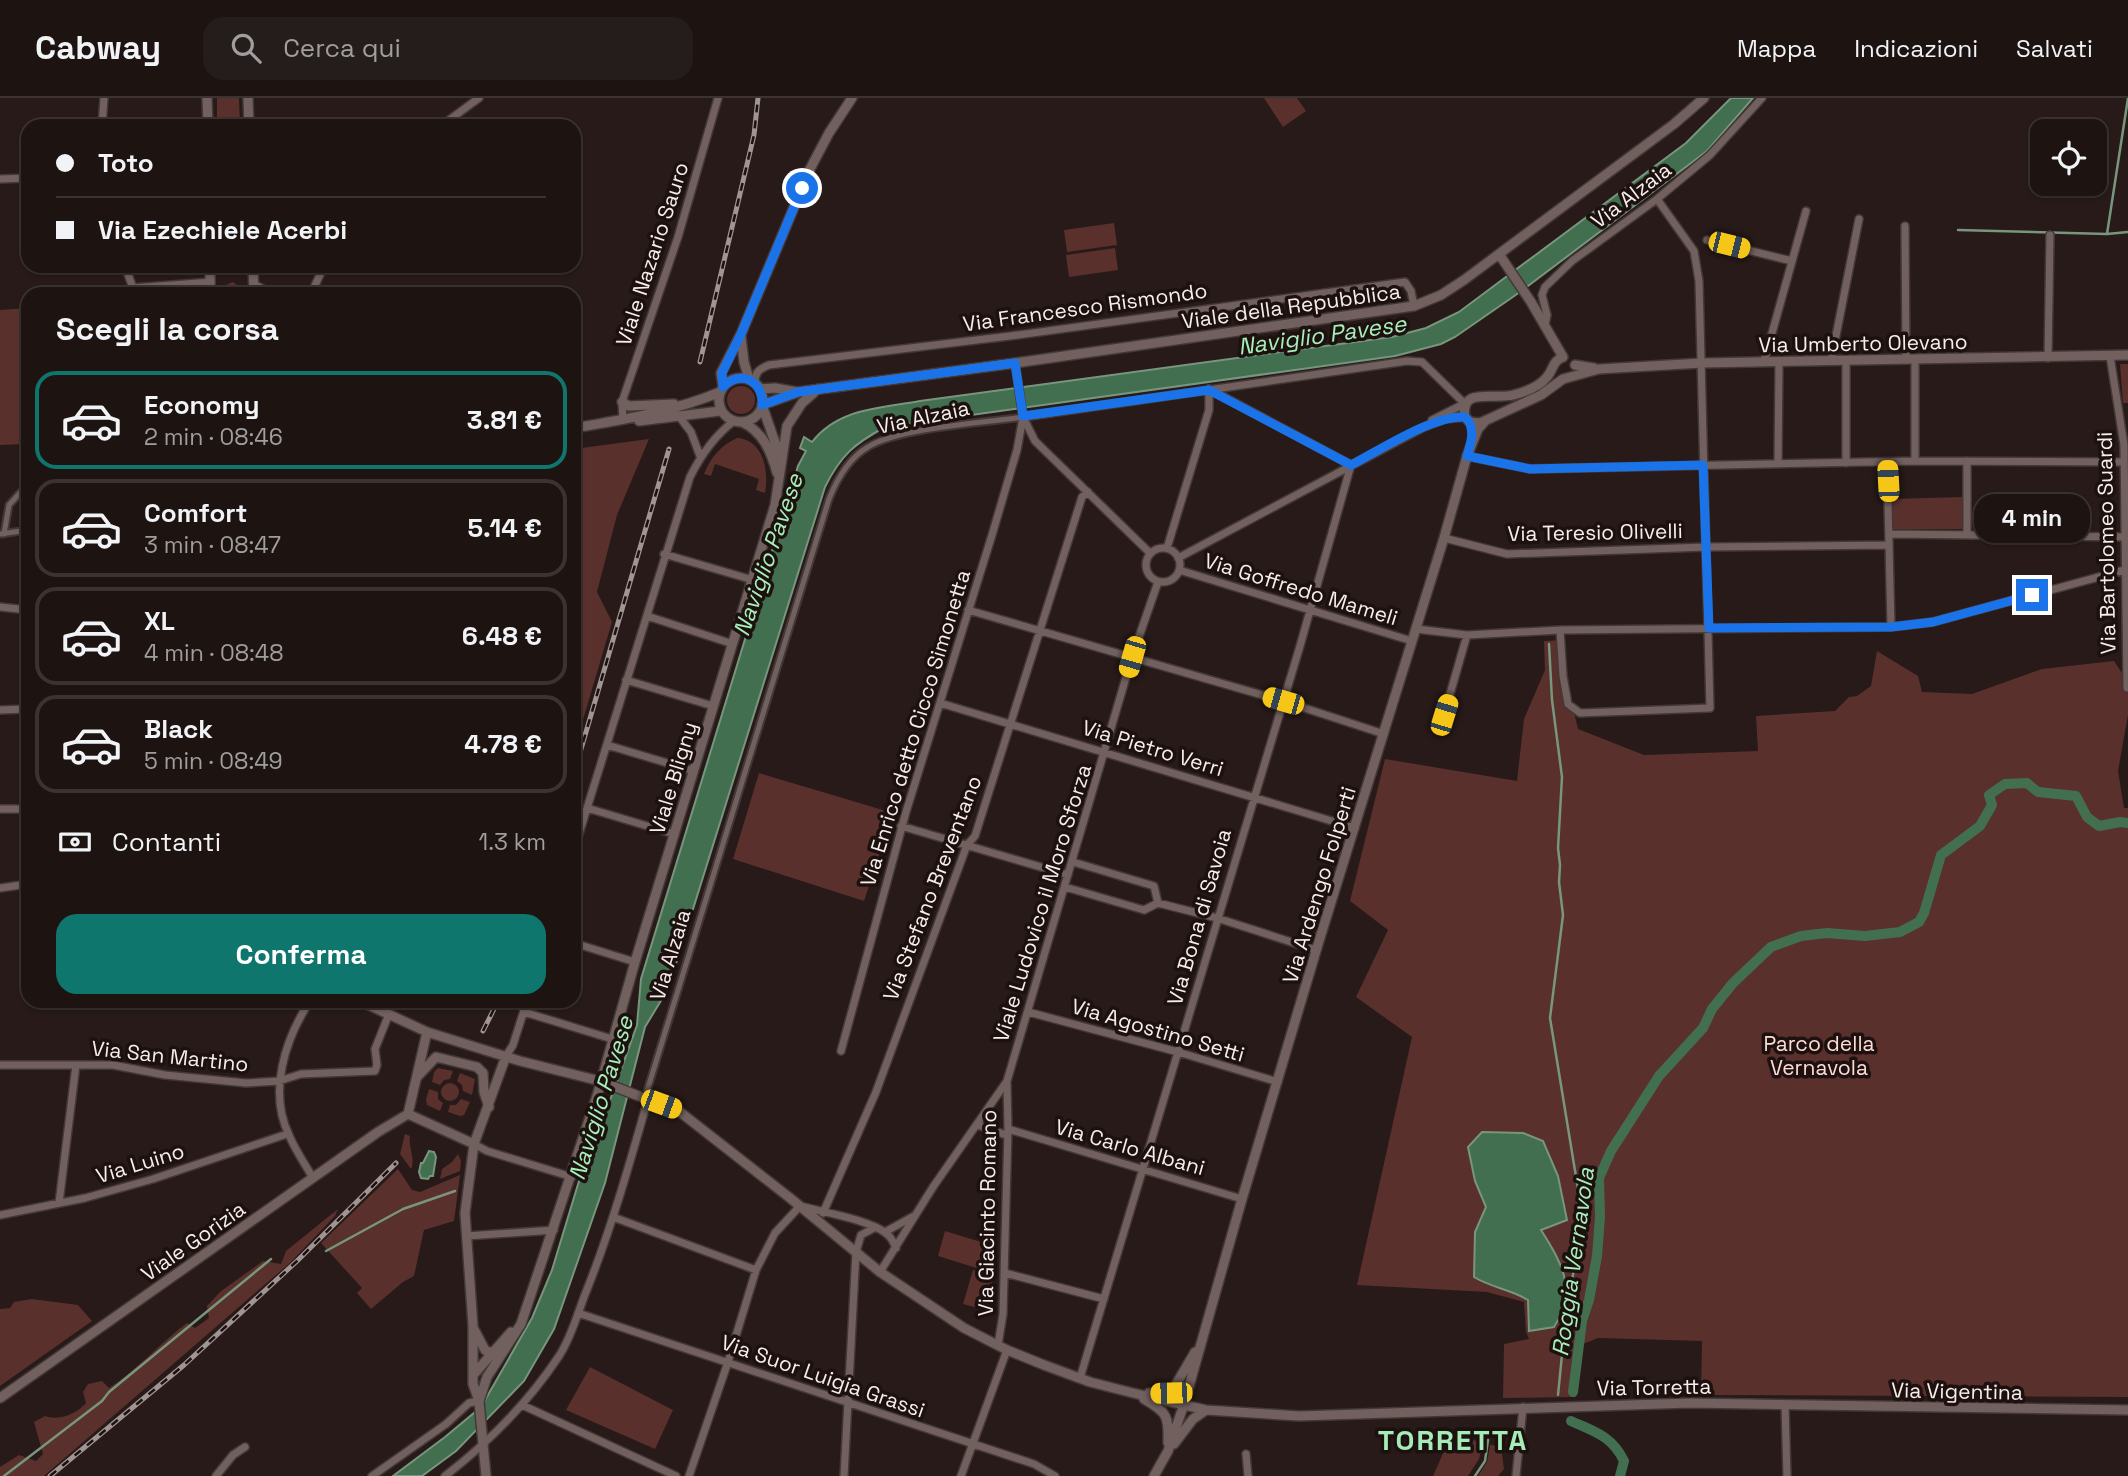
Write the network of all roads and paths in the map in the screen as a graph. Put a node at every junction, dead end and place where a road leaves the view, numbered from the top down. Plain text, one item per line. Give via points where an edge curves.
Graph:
1 (104, 98) edge
2 (207, 98) edge
3 (248, 98) edge
4 (478, 98) edge
5 (718, 98) edge
6 (852, 98) edge
7 (1704, 98) edge
8 (1762, 98) edge
9 (102, 119) edge
10 (208, 119) edge
11 (249, 119) edge
12 (451, 119) edge
13 (21, 178) edge
14 (0, 179) edge
15 (1657, 199) junction
16 (1806, 211) dead end
17 (1859, 219) dead end
18 (1905, 226) dead end
19 (2050, 235) dead end
20 (1707, 240) dead end
21 (1499, 254) junction
22 (1792, 261) junction
23 (210, 273) edge
24 (211, 282) junction
25 (146, 287) edge
26 (211, 287) edge
27 (1414, 306) junction
28 (1545, 325) junction
29 (741, 334) junction
30 (2128, 355) edge
31 (2110, 356) junction
32 (1563, 357) junction
33 (2048, 358) junction
34 (1846, 360) junction
35 (1911, 360) junction
36 (1831, 361) junction
37 (1764, 362) junction
38 (1779, 362) junction
39 (1015, 363) junction
40 (1702, 363) junction
41 (1574, 370) junction
42 (755, 384) junction
43 (722, 389) junction
44 (818, 389) junction
45 (1209, 390) junction
46 (798, 392) junction
47 (621, 402) junction
48 (1464, 403) junction
49 (762, 405) junction
50 (678, 410) junction
51 (720, 411) junction
52 (1023, 413) junction
53 (1467, 419) junction
54 (623, 420) junction
55 (1486, 420) junction
56 (738, 421) junction
57 (581, 427) edge
58 (1424, 427) junction
59 (1473, 440) junction
60 (2126, 445) edge
61 (700, 456) junction
62 (1467, 456) junction
63 (781, 459) junction
64 (1915, 461) junction
65 (1967, 461) junction
66 (1887, 462) junction
67 (2123, 462) junction
68 (1846, 463) junction
69 (1778, 464) junction
70 (1351, 465) junction
71 (1703, 465) junction
72 (779, 485) junction
73 (21, 492) edge
74 (1088, 492) junction
75 (0, 510) edge
76 (8, 510) junction
77 (2127, 521) edge
78 (21, 531) edge
79 (2, 534) edge
80 (1889, 534) junction
81 (1967, 534) junction
82 (2125, 537) junction
83 (1444, 538) junction
84 (1889, 545) junction
85 (1706, 547) junction
86 (1167, 548) junction
87 (1150, 553) junction
88 (664, 554) junction
89 (1178, 558) junction
90 (2127, 569) edge
91 (1179, 570) junction
92 (752, 580) junction
93 (1158, 582) junction
94 (0, 607) edge
95 (21, 609) edge
96 (968, 610) junction
97 (1309, 611) junction
98 (647, 616) junction
99 (1891, 627) junction
100 (1709, 628) junction
101 (1040, 629) junction
102 (1416, 629) junction
103 (1560, 630) junction
104 (1467, 635) junction
105 (1412, 641) junction
106 (733, 644) junction
107 (1132, 657) junction
108 (626, 680) junction
109 (2127, 688) edge
110 (1283, 701) junction
111 (940, 703) junction
112 (713, 706) junction
113 (21, 709) edge
114 (0, 710) edge
115 (1444, 715) dead end
116 (1009, 724) junction
117 (1384, 734) junction
118 (607, 745) junction
119 (1104, 752) junction
120 (694, 771) junction
121 (1253, 797) junction
122 (587, 808) junction
123 (0, 809) edge
124 (21, 809) edge
125 (901, 826) junction
126 (581, 827) edge
127 (1355, 828) junction
128 (674, 834) junction
129 (967, 845) junction
130 (1073, 862) junction
131 (1068, 875) junction
132 (21, 885) edge
133 (1065, 887) junction
134 (0, 888) edge
135 (1158, 902) junction
136 (1217, 918) junction
137 (581, 945) edge
138 (1317, 950) junction
139 (635, 962) junction
140 (306, 1008) edge
141 (375, 1008) edge
142 (525, 1008) edge
143 (524, 1012) junction
144 (1028, 1012) junction
145 (388, 1014) junction
146 (427, 1032) junction
147 (612, 1039) junction
148 (841, 1051) dead end
149 (1178, 1052) junction
150 (506, 1056) junction
151 (0, 1065) edge
152 (76, 1065) junction
153 (417, 1077) junction
154 (279, 1080) junction
155 (600, 1081) junction
156 (1007, 1082) junction
157 (1278, 1082) junction
158 (648, 1099) junction
159 (489, 1107) junction
160 (408, 1114) junction
161 (978, 1125) junction
162 (1007, 1132) junction
163 (288, 1134) junction
164 (474, 1144) junction
165 (1143, 1169) junction
166 (572, 1177) junction
167 (313, 1178) junction
168 (1242, 1199) junction
169 (59, 1203) junction
170 (800, 1206) junction
171 (824, 1213) junction
172 (917, 1214) junction
173 (0, 1215) edge
174 (614, 1217) junction
175 (874, 1227) junction
176 (554, 1230) junction
177 (885, 1232) junction
178 (466, 1237) junction
179 (896, 1248) junction
180 (856, 1252) junction
181 (757, 1270) junction
182 (880, 1272) junction
183 (1004, 1273) junction
184 (1104, 1299) junction
185 (578, 1313) junction
186 (520, 1324) junction
187 (473, 1326) junction
188 (1201, 1342) junction
189 (998, 1345) junction
190 (1007, 1350) junction
191 (492, 1353) junction
192 (728, 1362) junction
193 (474, 1374) junction
194 (1080, 1378) junction
195 (1133, 1394) junction
196 (0, 1398) edge
197 (479, 1401) junction
198 (1184, 1404) junction
199 (522, 1405) junction
200 (849, 1405) junction
201 (1785, 1405) junction
202 (1523, 1408) junction
203 (1206, 1410) junction
204 (2128, 1410) edge
205 (483, 1444) junction
206 (971, 1444) junction
207 (245, 1447) dead end
208 (1168, 1451) junction
209 (1246, 1454) dead end
210 (216, 1476) edge
211 (372, 1476) edge
212 (445, 1476) edge
213 (486, 1476) edge
214 (676, 1476) edge
215 (689, 1476) edge
216 (844, 1476) edge
217 (961, 1476) edge
218 (1055, 1476) edge
219 (1154, 1476) edge
220 (1248, 1476) edge
221 (1516, 1476) edge
222 (1787, 1476) edge

1 - 9 street
2 - 10 street
3 - 11 street
4 - 12 street
5 - 47 street, Viale Nazario Sauro via 675,248
6 - 29 street via 810,169
7 - 21 street, Viale della Repubblica
8 - 15 street, Via Alzaia via 1710,155
13 - 14 street
15 - 28 street, Via Alzaia via 1572,261 1545,287
15 - 40 street via 1694,251
16 - 22 street
17 - 36 street
18 - 35 street
19 - 33 street
20 - 22 street
21 - 27 street, Viale della Repubblica via 1441,295
21 - 28 street
22 - 37 street
23 - 24 street
24 - 25 street
24 - 26 street
27 - 39 street, Viale della Repubblica
27 - 42 street, Via Francesco Rismondo via 1405,282 769,365 755,375
28 - 32 street
29 - 42 street via 744,362
29 - 43 street via 722,373
30 - 31 street, Via Umberto Olevano
31 - 33 street, Via Umberto Olevano
31 - 60 street, Via Bartolomeo Suardi
32 - 41 street
32 - 48 street via 1556,360 1546,379 1525,391 1476,397
33 - 35 street, Via Umberto Olevano
34 - 35 street, Via Umberto Olevano
34 - 36 street, Via Umberto Olevano
34 - 68 street
35 - 64 street
36 - 38 street, Via Umberto Olevano
37 - 38 street, Via Umberto Olevano
37 - 40 street, Via Umberto Olevano
38 - 69 street
39 - 44 street, Viale della Repubblica
39 - 52 street
40 - 41 street, Via Umberto Olevano
40 - 71 street
41 - 55 street, Via Umberto Olevano via 1541,395
42 - 43 street via 735,378
42 - 46 street
42 - 49 street
43 - 50 street
43 - 51 street
44 - 46 street, Viale della Repubblica
44 - 63 street, Viale Bligny via 787,426
45 - 48 street, Via Alzaia via 1407,361 1422,362
45 - 52 street, Via Alzaia
45 - 70 street
45 - 86 street via 1209,410
46 - 49 street
47 - 50 street via 629,406 665,403
47 - 54 street, Viale Nazario Sauro
48 - 53 street
48 - 58 street
49 - 56 street via 755,417
49 - 63 street, Viale Bligny
50 - 51 street
50 - 54 street via 632,422
50 - 61 street
51 - 56 street
52 - 74 street via 1035,441
52 - 96 street, Via Enrico detto Cicco Simonetta via 1017,450
52 - 158 street, Via Alzaia via 889,437 867,447 836,482
53 - 55 street, Via Umberto Olevano
53 - 58 street via 1445,419
53 - 59 street
54 - 57 street
55 - 59 street, Via Ardengo Folperti
56 - 61 street via 722,430
56 - 72 street via 763,438
58 - 70 street
59 - 62 street, Via Ardengo Folperti
60 - 67 street, Via Bartolomeo Suardi
61 - 88 street
62 - 71 street via 1530,469
62 - 83 street, Via Ardengo Folperti
63 - 72 street, Viale Bligny
64 - 65 street
64 - 66 street
65 - 67 street
65 - 81 street
66 - 68 street
66 - 80 street
67 - 77 street, Via Bartolomeo Suardi
68 - 69 street
69 - 71 street
70 - 89 street
70 - 97 street, Via Bona di Savoia
71 - 85 street
72 - 92 street, Viale Bligny
73 - 76 street
74 - 87 street
74 - 101 street, Via Stefano Breventano via 1082,496
75 - 76 street
76 - 79 street
77 - 82 street, Via Bartolomeo Suardi
78 - 79 street
80 - 81 street
80 - 84 street
81 - 82 street
82 - 90 street, Via Bartolomeo Suardi
83 - 85 street, Via Teresio Olivelli via 1507,554
83 - 102 street, Via Ardengo Folperti
84 - 85 street, Via Teresio Olivelli
84 - 99 street
85 - 100 street
86 - 87 street
86 - 89 street
87 - 93 street via 1146,567
88 - 92 street
88 - 98 street
89 - 91 street
90 - 99 street via 1933,622
90 - 109 street, Via Bartolomeo Suardi
91 - 93 street via 1169,581
91 - 97 street, Via Goffredo Mameli
92 - 106 street, Viale Bligny
93 - 107 street, Viale Ludovico il Moro Sforza
94 - 95 street
96 - 101 street
96 - 111 street, Via Enrico detto Cicco Simonetta
97 - 105 street, Via Goffredo Mameli
97 - 110 street, Via Bona di Savoia
98 - 106 street
98 - 108 street
99 - 100 street
100 - 103 street
100 - 103 street via 1710,708 1580,713 1568,704
101 - 107 street
101 - 116 street, Via Stefano Breventano
102 - 104 street
102 - 105 street, Via Ardengo Folperti
103 - 104 street
104 - 115 street
105 - 117 street, Via Ardengo Folperti
106 - 112 street, Viale Bligny
107 - 110 street
107 - 119 street, Viale Ludovico il Moro Sforza
108 - 112 street
108 - 118 street
110 - 117 street
110 - 121 street, Via Bona di Savoia
111 - 116 street, Via Pietro Verri
111 - 125 street, Via Enrico detto Cicco Simonetta
112 - 120 street, Viale Bligny
113 - 114 street
116 - 119 street, Via Pietro Verri
116 - 129 street, Via Stefano Breventano via 975,836
117 - 127 street, Via Ardengo Folperti
118 - 120 street
118 - 122 street
119 - 121 street, Via Pietro Verri
119 - 130 street, Viale Ludovico il Moro Sforza
120 - 128 street, Viale Bligny
121 - 127 street, Via Pietro Verri
121 - 136 street, Via Bona di Savoia
122 - 126 street
122 - 128 street
123 - 124 street
125 - 129 street
125 - 148 street, Via Enrico detto Cicco Simonetta
127 - 138 street, Via Ardengo Folperti
128 - 139 street, Viale Bligny
129 - 131 street
129 - 171 street, Via Stefano Breventano via 876,1092
130 - 131 street, Viale Ludovico il Moro Sforza
130 - 135 street via 1154,886
131 - 133 street, Viale Ludovico il Moro Sforza
132 - 134 street
133 - 135 street via 1144,910
133 - 144 street, Viale Ludovico il Moro Sforza
135 - 136 street
136 - 138 street
136 - 149 street, Via Bona di Savoia
137 - 139 street
138 - 157 street, Via Ardengo Folperti
139 - 147 street, Viale Bligny
140 - 154 street via 293,1031
141 - 145 street
142 - 143 street
143 - 147 street
143 - 150 street
144 - 149 street, Via Agostino Setti
144 - 156 street, Viale Ludovico il Moro Sforza
145 - 146 street
145 - 154 street, Via San Martino via 374,1049 375,1071 301,1074
146 - 150 street
146 - 153 street
147 - 155 street, Viale Bligny
149 - 157 street, Via Agostino Setti
149 - 165 street, Via Bona di Savoia
150 - 155 street
150 - 159 street
151 - 152 street, Via San Martino
152 - 154 street, Via San Martino via 113,1065 246,1083
152 - 169 street
153 - 159 street via 436,1057 477,1067 483,1073
153 - 160 street
154 - 163 street
155 - 158 street
155 - 166 street, Viale Bligny
156 - 161 street, Viale Ludovico il Moro Sforza
156 - 162 street, Via Giacinto Romano
157 - 168 street, Via Ardengo Folperti
158 - 170 street via 680,1112
158 - 174 street
159 - 164 street
160 - 164 street
160 - 167 street, Viale Gorizia
161 - 162 street, Via Carlo Albani
161 - 172 street, Viale Ludovico il Moro Sforza
162 - 165 street, Via Carlo Albani
162 - 183 street, Via Giacinto Romano
163 - 167 street
163 - 169 street, Via Luino via 153,1179
164 - 166 street
164 - 178 street
165 - 168 street, Via Carlo Albani
165 - 184 street, Via Bona di Savoia
166 - 176 street, Viale Bligny
167 - 196 street, Viale Gorizia
168 - 188 street, Via Ardengo Folperti
169 - 173 street, Via Luino
170 - 171 street
170 - 180 street
170 - 181 street via 775,1233
171 - 175 street
172 - 177 street
172 - 179 street, Viale Ludovico il Moro Sforza
174 - 181 street
174 - 185 street
175 - 177 street
175 - 180 street via 860,1235
176 - 178 street
176 - 186 street, Viale Bligny
177 - 179 street
178 - 187 street
179 - 182 street, Viale Ludovico il Moro Sforza
180 - 182 street
180 - 200 street
181 - 192 street
182 - 189 street
183 - 184 street
183 - 189 street, Via Giacinto Romano
184 - 194 street, Via Bona di Savoia
185 - 192 street, Via Suor Luigia Grassi
185 - 199 street via 561,1354
186 - 191 street
186 - 197 street via 487,1377
187 - 191 street via 485,1350
187 - 193 street
188 - 195 street, Via Ardengo Folperti via 1171,1393
188 - 198 street, Via Ardengo Folperti
189 - 190 street
190 - 194 street
190 - 206 street
191 - 193 street
192 - 200 street, Via Suor Luigia Grassi
192 - 215 street
193 - 197 street
194 - 195 street
195 - 198 street, Via Torretta
195 - 208 street via 1166,1415
197 - 205 street
197 - 211 street via 469,1403
198 - 203 street, Via Torretta
198 - 208 street, Via Ardengo Folperti
199 - 205 street
199 - 214 street
200 - 206 street, Via Suor Luigia Grassi
200 - 216 street
201 - 202 street, Via Torretta
201 - 204 street, Via Vigentina
201 - 222 street
202 - 203 street, Via Torretta via 1331,1415
202 - 221 street
203 - 208 street
205 - 212 street
205 - 213 street
206 - 217 street
206 - 218 street, Via Suor Luigia Grassi via 1034,1464
207 - 210 street
208 - 219 street
209 - 220 street

